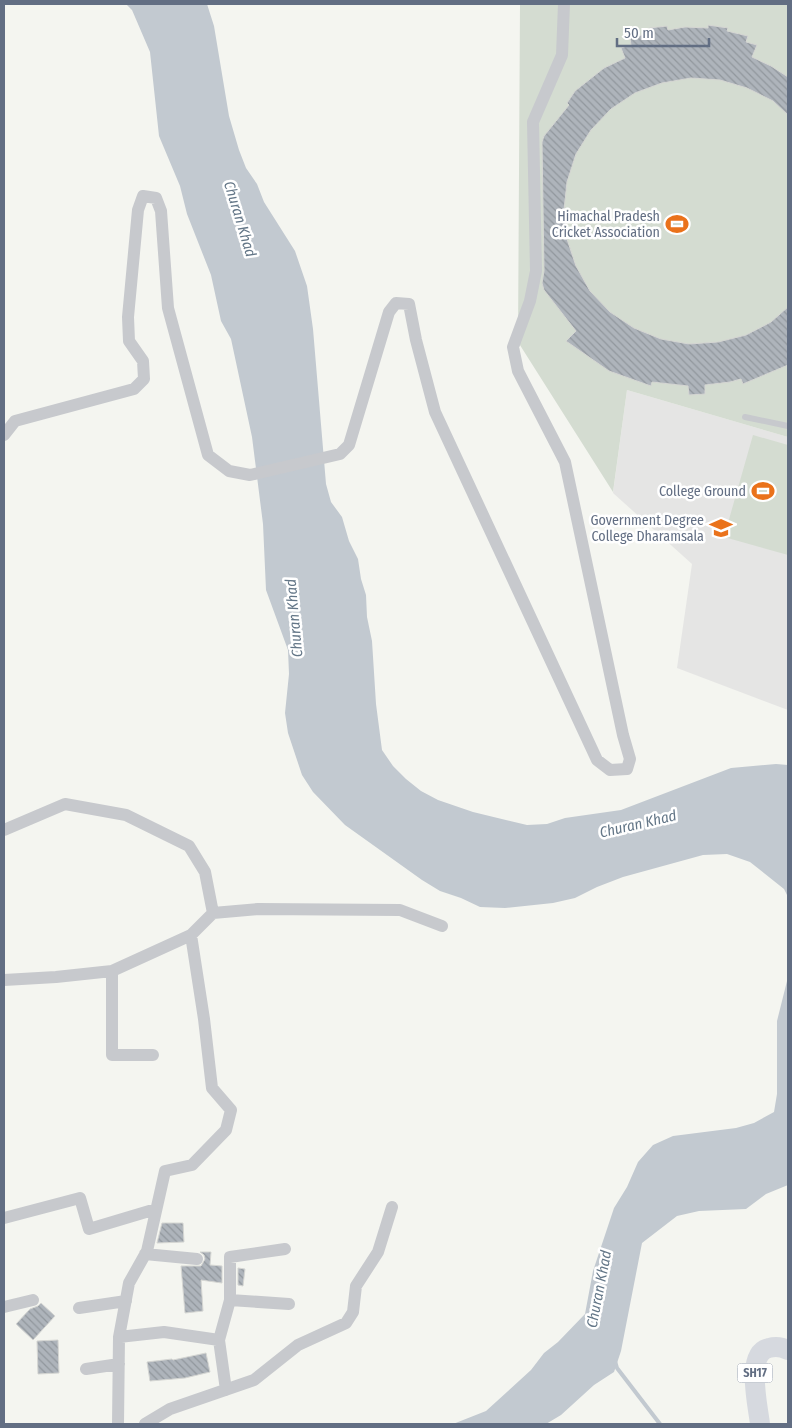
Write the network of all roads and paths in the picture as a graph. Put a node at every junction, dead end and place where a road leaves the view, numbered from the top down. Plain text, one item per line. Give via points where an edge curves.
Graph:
1 (564, 4) edge
2 (745, 417) dead end
3 (788, 426) edge
4 (4, 435) edge
5 (4, 830) edge
6 (213, 913) junction
7 (442, 926) dead end
8 (190, 935) junction
9 (112, 971) junction
10 (4, 980) edge
11 (153, 1055) dead end
12 (392, 1207) dead end
13 (156, 1209) junction
14 (4, 1218) edge
15 (285, 1249) dead end
16 (145, 1254) junction
17 (197, 1259) dead end
18 (33, 1300) dead end
19 (230, 1300) junction
20 (126, 1302) junction
21 (289, 1304) dead end
22 (4, 1307) edge
23 (79, 1308) dead end
24 (119, 1337) junction
25 (219, 1340) junction
26 (788, 1350) edge
27 (119, 1364) junction
28 (86, 1369) dead end
29 (226, 1390) junction
30 (118, 1424) edge
31 (145, 1424) edge
32 (760, 1424) edge

1 - 4 street via 562,55 533,122 536,271 530,300 513,347 518,371 565,462 630,759 627,769 610,770 597,760 435,412 409,304 396,303 389,312 349,445 340,454 250,475 229,471 208,455 168,308 162,210 156,198 143,196 138,210 128,318 129,341 143,361 144,379 134,389 15,421
2 - 3 lane
5 - 6 street via 65,804 126,815 189,846 205,872
6 - 7 street via 258,909 400,910
6 - 8 street
8 - 9 street
8 - 13 street via 212,1088 231,1110 226,1130 192,1165 165,1172
9 - 10 street
9 - 11 street via 112,1056
12 - 29 street via 378,1252 356,1286 353,1312 346,1323 298,1345 254,1380
13 - 14 street via 89,1229 80,1198
13 - 16 street
15 - 19 street via 230,1257
16 - 17 street
16 - 20 street via 129,1283
18 - 22 street
19 - 21 street
19 - 25 street
20 - 23 street
20 - 24 street
24 - 25 street via 164,1332
24 - 27 street
25 - 29 street
26 - 32 main road, SH17 via 772,1347 758,1355 755,1380
27 - 28 street
27 - 30 street
29 - 31 street via 170,1410

